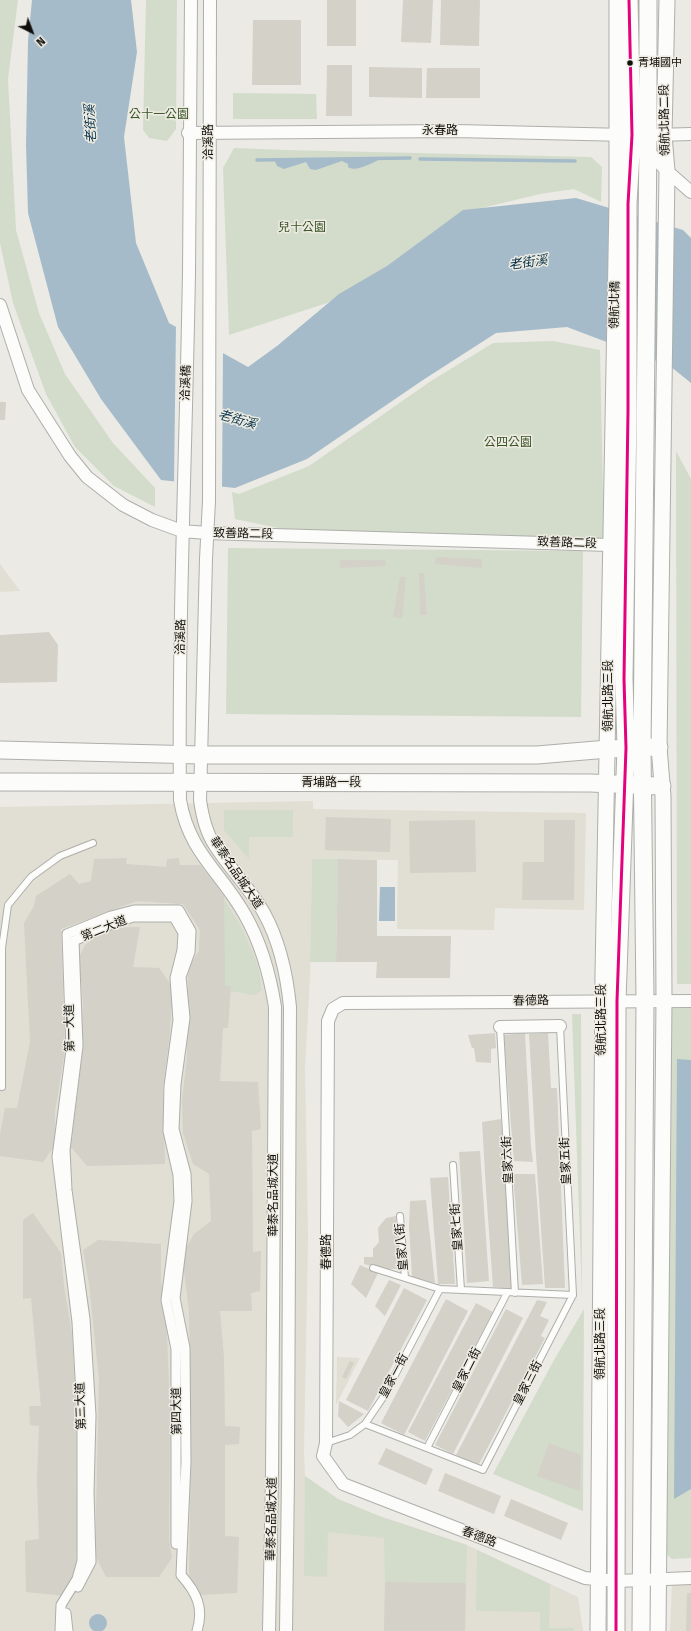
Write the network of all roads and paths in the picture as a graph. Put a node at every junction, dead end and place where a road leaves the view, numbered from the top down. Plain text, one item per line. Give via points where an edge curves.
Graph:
1 (191, 0) edge
2 (210, 0) edge
3 (617, 0) edge
4 (628, 0) edge
5 (648, 0) edge
6 (667, 0) edge
7 (188, 133) junction
8 (209, 133) junction
9 (691, 134) edge
10 (642, 138) junction
11 (667, 171) junction
12 (691, 192) edge
13 (622, 203) joint
14 (189, 274) joint
15 (208, 283) joint
16 (0, 304) edge
17 (621, 410) junction
18 (646, 415) joint
19 (183, 492) joint
20 (209, 501) joint
21 (182, 531) junction
22 (207, 533) junction
23 (610, 545) junction
24 (659, 747) junction
25 (634, 748) junction
26 (608, 749) junction
27 (0, 750) edge
28 (180, 754) junction
29 (201, 754) junction
30 (0, 782) edge
31 (179, 783) junction
32 (201, 783) junction
33 (606, 784) junction
34 (625, 785) junction
35 (642, 786) junction
36 (662, 786) junction
37 (93, 843) dead end
38 (134, 910) joint
39 (610, 1000) junction
40 (645, 1000) junction
41 (664, 1001) junction
42 (691, 1001) edge
43 (560, 1026) joint
44 (500, 1027) joint
45 (2, 1087) dead end
46 (453, 1165) dead end
47 (64, 1194) junction
48 (183, 1201) junction
49 (400, 1216) dead end
50 (373, 1268) dead end
51 (405, 1278) junction
52 (440, 1288) junction
53 (461, 1290) junction
54 (507, 1293) junction
55 (515, 1293) junction
56 (573, 1296) junction
57 (365, 1424) junction
58 (326, 1442) junction
59 (427, 1448) junction
60 (691, 1578) edge
61 (600, 1579) junction
62 (658, 1580) junction
63 (617, 1581) junction
64 (641, 1581) junction
65 (63, 1618) junction
66 (198, 1618) junction
67 (60, 1631) edge
68 (68, 1631) edge
69 (192, 1631) edge
70 (196, 1631) edge
71 (269, 1631) edge
72 (286, 1631) edge
73 (598, 1631) edge
74 (616, 1631) edge
75 (641, 1631) edge
76 (658, 1631) edge

1 - 7 street, 洽溪路
2 - 8 street, 洽溪路
3 - 10 street, 領航北路二段
4 - 10 main road, 領航北路二段
5 - 10 main road, 領航北路二段
6 - 10 street, 領航北路二段
7 - 8 street, 永春路
7 - 14 street, 洽溪路
8 - 10 street, 永春路 via 456,131
8 - 15 street, 洽溪路
9 - 10 street, 永春路
10 - 11 street, 領航北路二段
10 - 11 street
10 - 13 main road, 領航北路二段
10 - 18 main road, 領航北路二段 via 648,214
11 - 12 street
11 - 24 street, 領航北路二段
13 - 17 main road, 領航北橋
14 - 19 street, 洽溪橋
15 - 20 street, 洽溪橋
16 - 21 street, 致善路二段 via 28,390 74,461 88,477 123,505 152,520
17 - 23 street, 領航北路三段
17 - 25 main road, 領航北路三段 via 624,679
18 - 25 main road, 領航北路三段
19 - 21 street, 洽溪路
20 - 22 street, 洽溪路
21 - 22 street, 致善路二段
21 - 28 street, 洽溪路
22 - 23 street, 致善路二段
22 - 29 street, 洽溪路
23 - 26 street, 領航北路三段
24 - 25 main road
24 - 36 street
25 - 26 main road
25 - 34 main road, 領航北路三段
25 - 35 main road, 領航北路三段
26 - 29 main road via 537,755
26 - 33 street, 領航北路三段
27 - 28 main road
28 - 29 main road
28 - 31 street, 洽溪路
29 - 32 street, 洽溪路
30 - 31 main road, 青埔路一段
31 - 32 main road, 青埔路一段
31 - 71 street, 華泰名品城大道 via 183,818 196,848 245,914 260,948 272,986 275,1007
32 - 33 main road, 青埔路一段
32 - 72 street, 華泰名品城大道 via 202,813 213,843 264,914 280,952 288,985 290,1007
33 - 34 main road, 青埔路一段
33 - 39 street, 領航北路三段
34 - 35 main road, 青埔路一段
34 - 39 main road, 領航北路三段
35 - 36 main road, 青埔路一段
35 - 40 main road, 領航北路三段
36 - 41 street
37 - 45 lane via 54,860 31,877 8,905 2,948
38 - 47 street, 第一大道 via 111,916 67,934 71,1050 57,1157
38 - 48 street, 第二大道 via 179,910 191,931 190,952 181,977 185,1018 176,1084 174,1129 186,1174
39 - 40 street, 春德路
39 - 58 street, 春德路 via 343,1003 334,1009 328,1020
39 - 61 street, 領航北路三段
39 - 63 main road, 領航北路三段
40 - 41 street, 春德路
40 - 64 main road, 領航北路三段
41 - 42 street, 春德路
41 - 62 street
43 - 44 street
43 - 56 lane, 皇家五街
44 - 55 lane, 皇家六街
46 - 53 lane, 皇家七街
47 - 48 street, 第二大道 via 65,1150 78,1046 74,941 133,917 174,917 183,933 175,978 178,1020 169,1086 168,1131
47 - 65 street, 第三大道 via 77,1322 82,1414 82,1561 77,1579 61,1605
48 - 66 street, 第四大道 via 176,1298 184,1348 186,1462 182,1575 191,1586 198,1603
49 - 51 lane, 皇家八街
50 - 51 lane
51 - 52 lane
52 - 53 lane
52 - 57 lane, 皇家一街 via 384,1396
53 - 54 lane
54 - 55 lane
54 - 59 lane, 皇家二街
55 - 56 lane
56 - 59 lane, 皇家三街 via 483,1470
57 - 58 lane, 皇家一街 via 350,1435
57 - 59 lane
58 - 61 street, 春德路 via 323,1456 343,1484 585,1578
60 - 62 street, 春德路
61 - 63 street, 春德路
61 - 73 street, 領航北路三段
62 - 64 street, 春德路
62 - 76 street
63 - 64 street, 春德路
63 - 74 main road, 領航北路三段
64 - 75 main road, 領航北路三段
65 - 67 street
65 - 68 street
66 - 69 street
66 - 70 street

